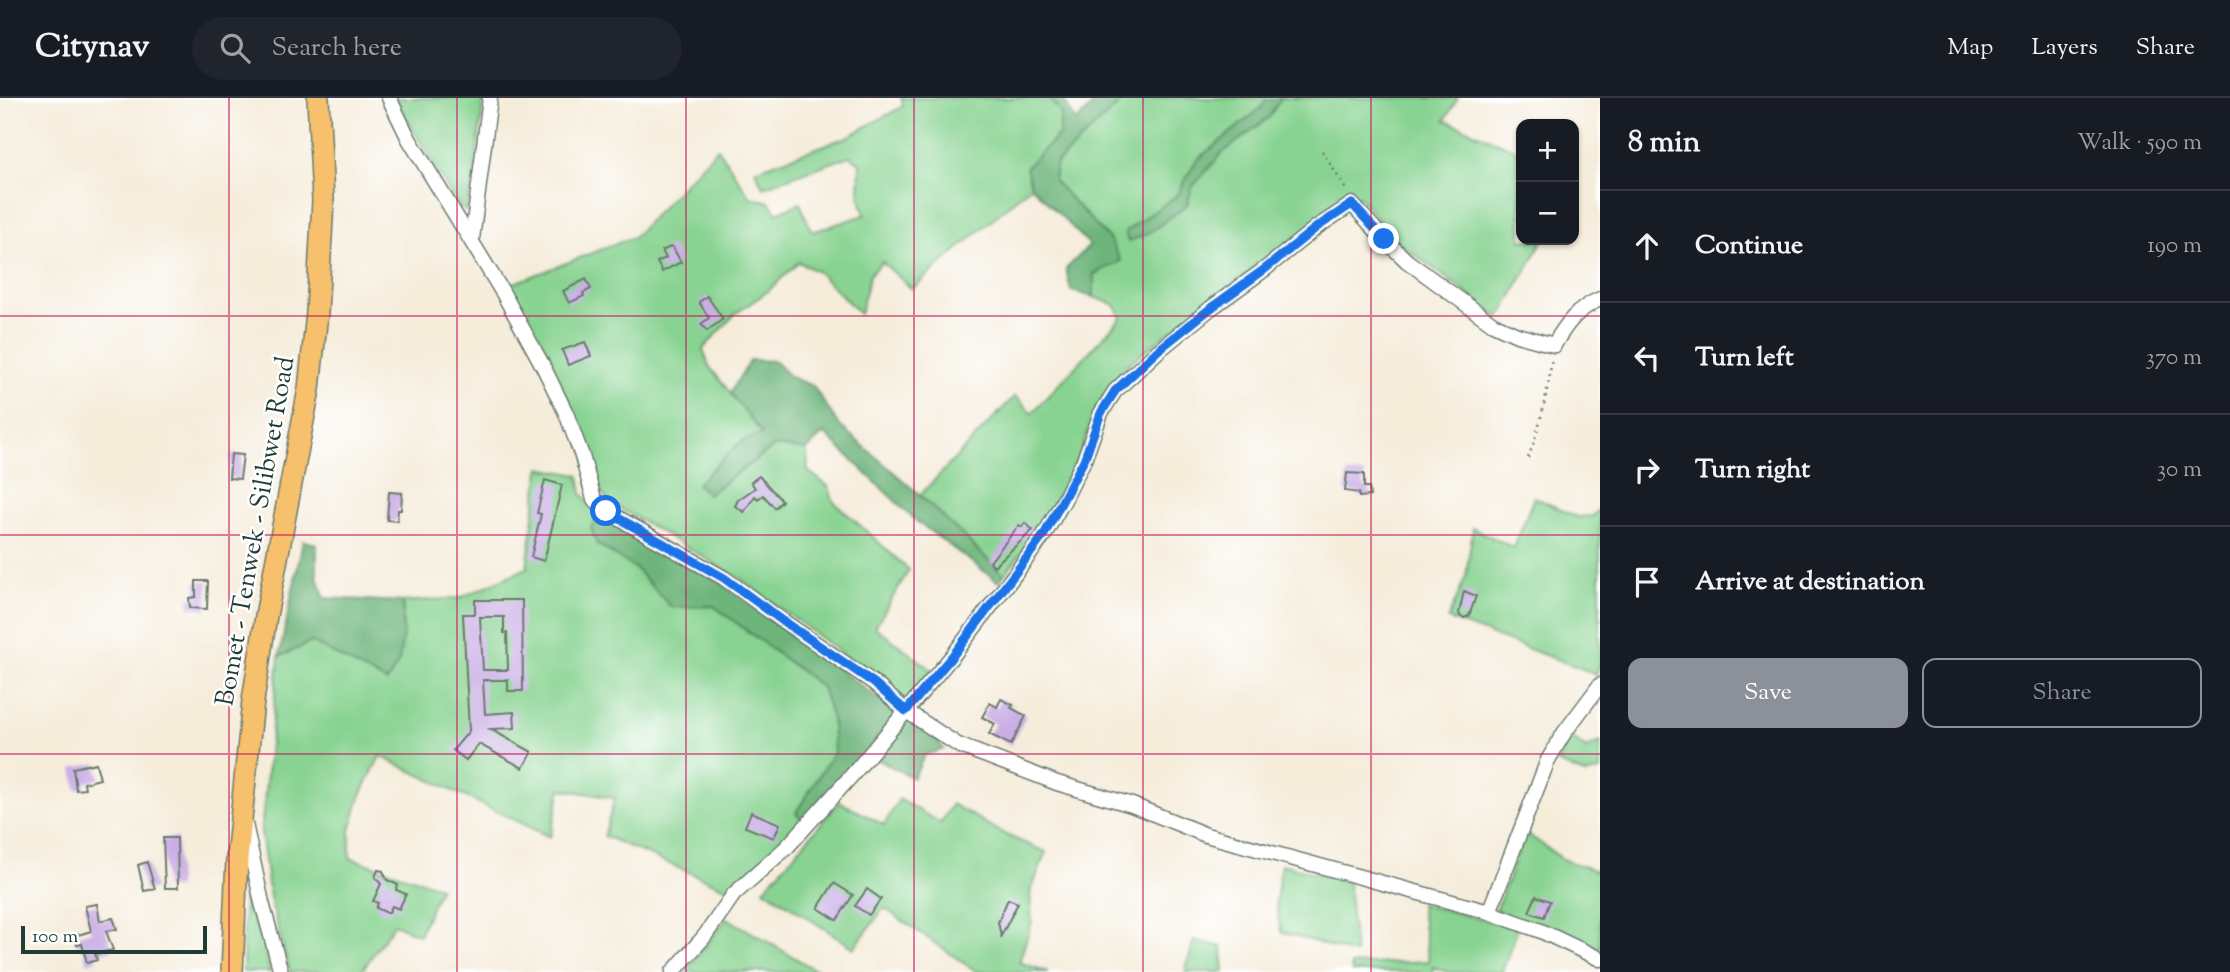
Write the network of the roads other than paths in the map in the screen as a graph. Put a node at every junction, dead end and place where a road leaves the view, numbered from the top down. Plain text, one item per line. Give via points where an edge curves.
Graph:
1 (318, 98) edge
2 (389, 98) edge
3 (490, 98) edge
4 (472, 239) junction
5 (1600, 299) edge
6 (1600, 685) edge
7 (906, 711) junction
8 (241, 808) junction
9 (1489, 912) junction
10 (1600, 959) edge
11 (232, 972) edge
12 (281, 972) edge
13 (673, 972) edge

1 - 8 main road, Bomet - Tenwek - Silibwet Road via 323,200 309,389 259,656
2 - 4 street via 409,139
3 - 4 street
4 - 7 street via 566,413 594,499 606,511 724,578 874,683
5 - 7 street via 1571,317 1554,345 1517,335 1493,324 1408,261 1352,204 1211,308 1115,391 1044,535
6 - 9 street via 1548,761
7 - 9 street via 958,745 1206,835
7 - 13 street via 787,847 734,894
8 - 11 main road, Bomet - Tenwek - Silibwet Road
8 - 12 street
9 - 10 street

